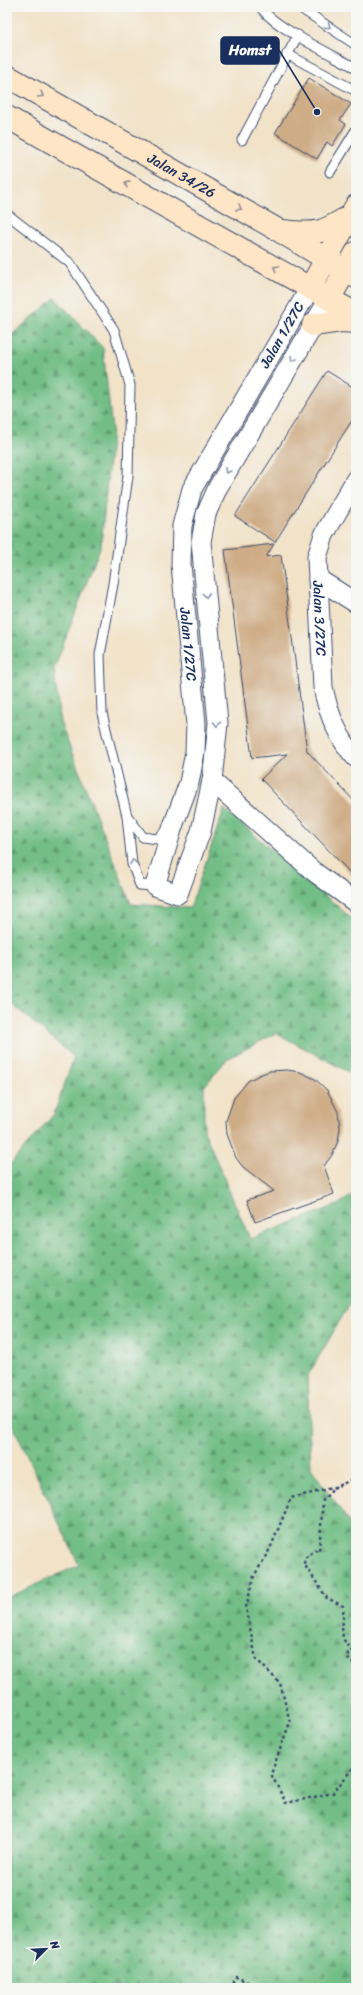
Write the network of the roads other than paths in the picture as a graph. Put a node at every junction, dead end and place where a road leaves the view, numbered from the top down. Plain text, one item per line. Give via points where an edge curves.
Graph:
1 (262, 7) edge
2 (299, 7) edge
3 (298, 35) junction
4 (356, 45) edge
5 (287, 54) junction
6 (356, 68) edge
7 (7, 76) edge
8 (356, 91) edge
9 (7, 117) edge
10 (356, 130) edge
11 (242, 140) dead end
12 (330, 172) dead end
13 (353, 211) edge
14 (7, 214) edge
15 (278, 230) junction
16 (326, 259) junction
17 (352, 267) edge
18 (310, 288) junction
19 (329, 298) junction
20 (356, 314) edge
21 (356, 322) edge
22 (313, 325) junction
23 (356, 479) edge
24 (318, 579) junction
25 (356, 604) edge
26 (356, 758) edge
27 (212, 781) junction
28 (127, 816) junction
29 (173, 826) junction
30 (155, 886) junction
31 (356, 903) edge

1 - 3 lane via 265,14
2 -> 4 lane
3 - 5 lane
3 - 6 lane
5 - 8 lane
5 - 11 lane
7 -> 15 main road, Jalan 34/26
18 -> 9 main road
10 - 12 lane
13 - 15 main road via 325,231 308,234
13 - 16 main road
14 - 28 lane via 70,264 114,330 130,385 128,476 100,655 102,713
15 - 16 main road, Jalan 34/26
16 - 17 main road, Jalan 34/26
16 - 18 main road
17 - 19 main road
18 - 19 main road
18 - 29 street, Jalan 1/27C via 192,489 184,518 181,564 196,724 195,752 189,783
19 - 20 main road
19 - 22 street, Jalan 1/27C
21 - 22 main road via 340,321
22 -> 27 street, Jalan 1/27C via 218,487 206,514 201,542 218,723
23 - 24 street, Jalan 3/27C via 324,535 317,557
24 - 25 street
24 - 26 street, Jalan 3/27C via 324,687 328,708 336,729
27 - 30 street, Jalan 1/27C via 201,831 178,894
27 - 31 street via 313,871
28 - 29 lane via 143,838 157,840
30 -> 28 lane via 140,885 132,864
29 - 30 street, Jalan 1/27C

